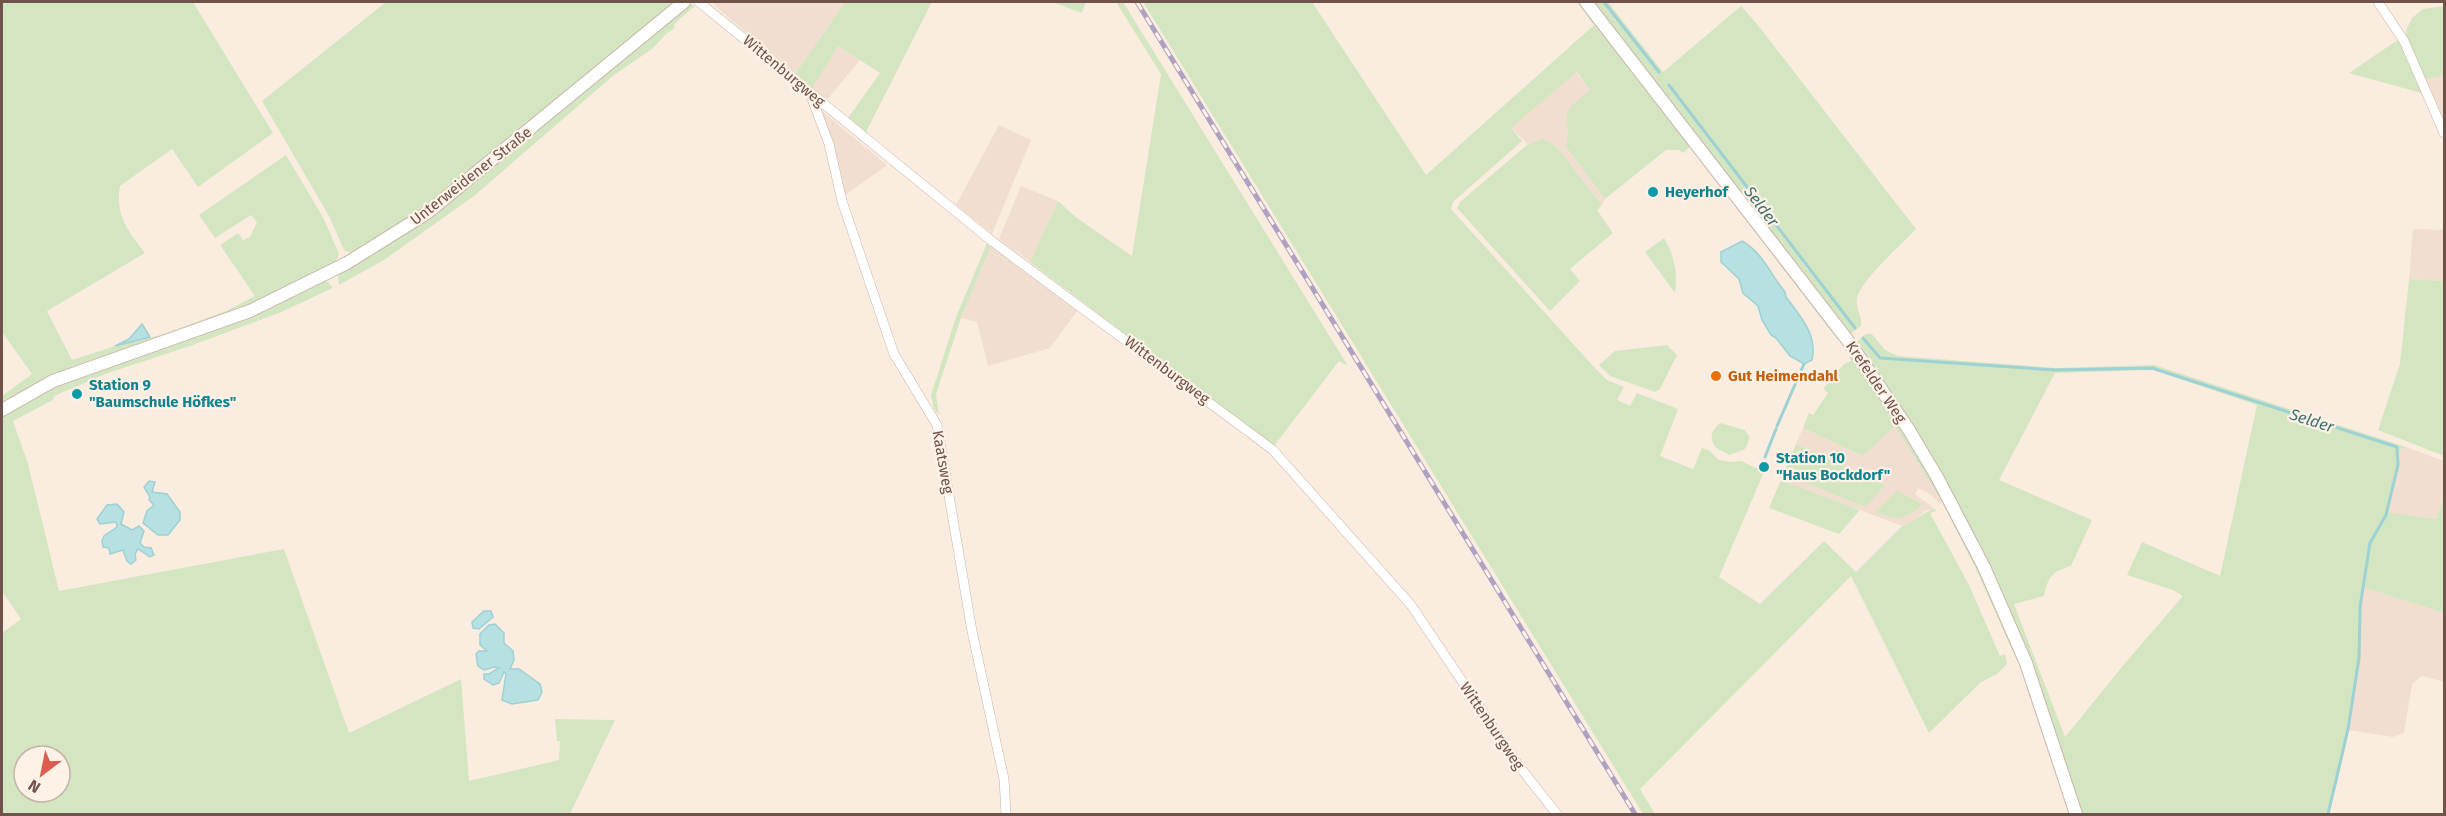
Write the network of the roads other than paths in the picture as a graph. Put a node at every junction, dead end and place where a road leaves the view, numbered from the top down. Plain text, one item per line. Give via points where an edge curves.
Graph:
1 (684, 2) edge
2 (699, 2) edge
3 (1587, 2) edge
4 (2378, 2) edge
5 (811, 94) junction
6 (2445, 133) edge
7 (2, 410) edge
8 (1006, 814) edge
9 (1557, 814) edge
10 (2076, 814) edge

1 - 7 street, Unterweidener Straße via 427,213 347,263 250,311 53,381
2 - 5 street, Wittenburgweg
3 - 10 street, Krefelder Weg via 1831,318 1920,449 1984,567 2026,663
4 - 6 street via 2404,41
5 - 8 street, Kaatsweg via 829,144 842,201 894,354 937,425 972,632 1004,778
5 - 9 street, Wittenburgweg via 993,242 1273,450 1411,605 1519,766

